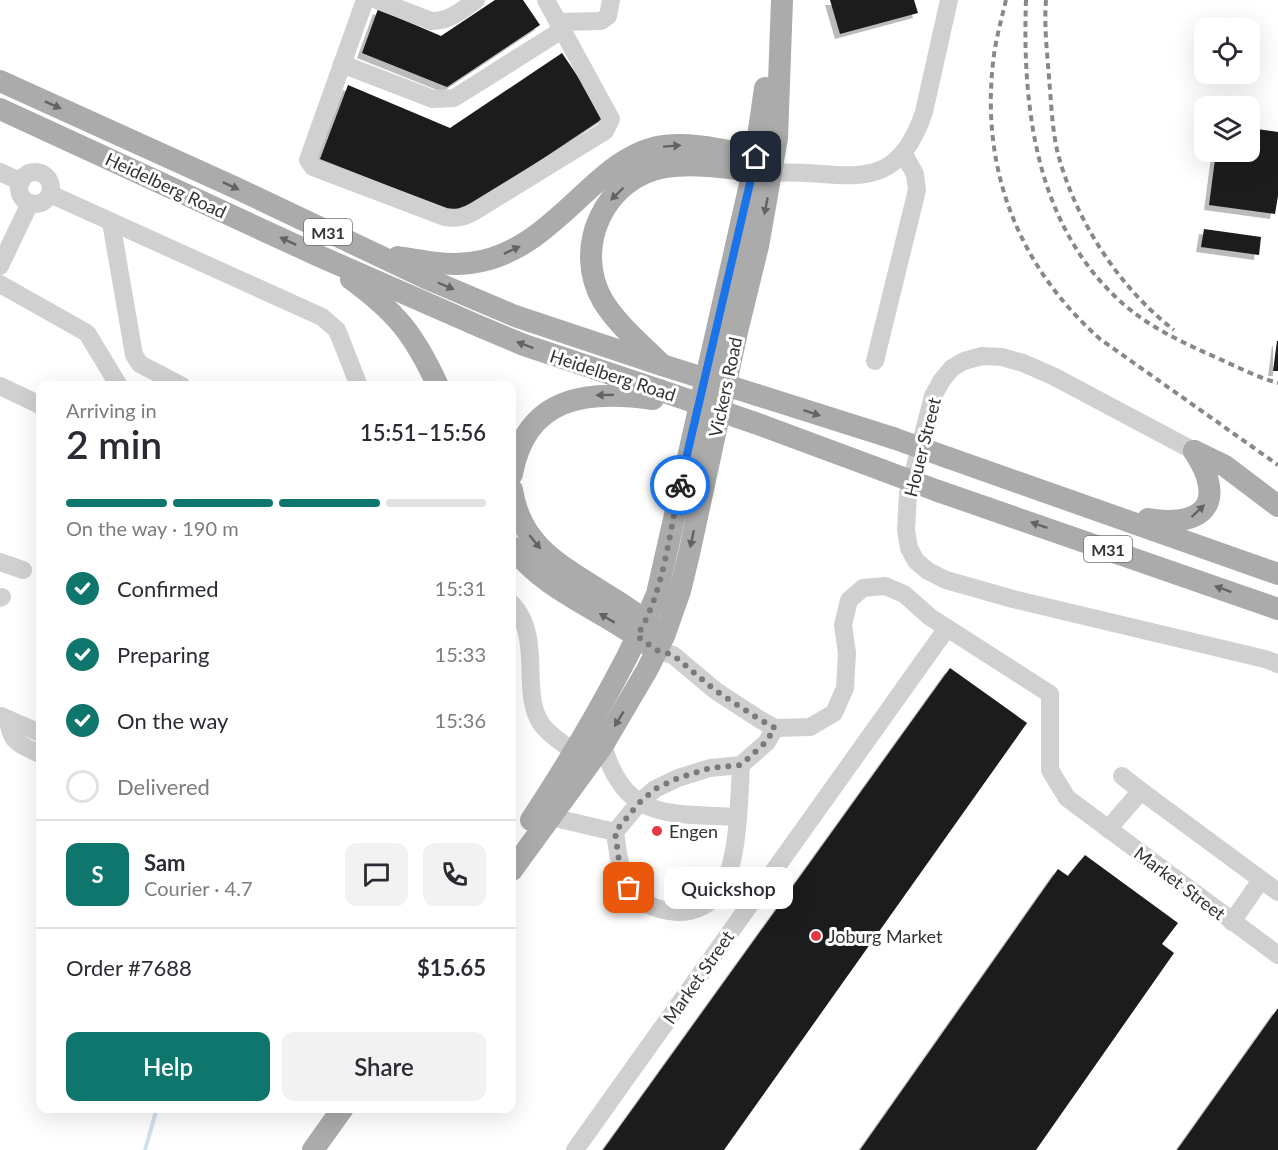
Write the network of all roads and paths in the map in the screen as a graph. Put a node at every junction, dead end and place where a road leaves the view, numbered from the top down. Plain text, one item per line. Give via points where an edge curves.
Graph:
1 (365, 0) edge
2 (377, 0) edge
3 (476, 0) edge
4 (546, 0) edge
5 (611, 0) edge
6 (769, 0) edge
7 (782, 0) edge
8 (949, 0) edge
9 (560, 26) junction
10 (342, 64) junction
11 (0, 81) edge
12 (0, 110) edge
13 (764, 110) junction
14 (705, 148) junction
15 (903, 153) junction
16 (764, 165) junction
17 (720, 168) junction
18 (0, 171) edge
19 (21, 182) junction
20 (50, 194) junction
21 (30, 203) junction
22 (744, 210) junction
23 (111, 222) junction
24 (372, 253) junction
25 (319, 256) junction
26 (0, 266) edge
27 (0, 284) edge
28 (874, 361) dead end
29 (662, 365) junction
30 (116, 381) edge
31 (172, 381) edge
32 (357, 381) edge
33 (436, 381) edge
34 (0, 386) edge
35 (661, 395) junction
36 (36, 404) edge
37 (1194, 451) junction
38 (516, 458) edge
39 (1082, 506) junction
40 (1278, 506) edge
41 (516, 507) edge
42 (516, 552) edge
43 (0, 562) edge
44 (23, 570) dead end
45 (1278, 574) edge
46 (658, 584) junction
47 (609, 595) junction
48 (516, 609) edge
49 (1278, 609) edge
50 (947, 628) junction
51 (642, 629) junction
52 (664, 647) junction
53 (1278, 664) edge
54 (4, 717) edge
55 (775, 728) junction
56 (36, 732) edge
57 (603, 745) junction
58 (36, 752) edge
59 (575, 752) junction
60 (741, 765) junction
61 (1122, 776) dead end
62 (1141, 791) junction
63 (639, 803) junction
64 (551, 817) junction
65 (737, 817) junction
66 (1108, 829) junction
67 (615, 832) junction
68 (516, 843) edge
69 (516, 865) edge
70 (1261, 880) junction
71 (1278, 892) edge
72 (1232, 922) junction
73 (1278, 955) edge
74 (324, 1113) edge
75 (339, 1113) edge
76 (298, 1150) edge
77 (313, 1150) edge
78 (575, 1150) edge

1 - 10 street
2 - 3 street via 431,21 458,13
4 - 9 street
5 - 9 street via 608,16 601,21
6 - 13 main road, Vickers Road
7 - 16 main road, Vickers Road via 777,138
8 - 15 street via 924,112
9 - 10 street via 454,98 444,100
9 - 10 street via 598,94 609,124 605,131 464,217 445,218 313,167 308,160
11 -> 24 main road, Heidelberg Road / M31
25 -> 12 main road, Heidelberg Road / M31
13 - 14 main road via 744,135 727,144
13 - 16 main road, Vickers Road
14 - 16 main road
24 -> 14 main road via 447,263 492,259 526,243 634,155 669,145
15 - 16 street via 888,168 857,176
15 - 28 street via 915,174 917,190
16 - 17 main road
16 - 22 main road, Vickers Road
16 -> 52 main road, Vickers Road via 758,246 687,563
17 - 22 main road via 737,190
17 -> 29 main road via 667,167 642,175 616,192 594,229 591,265 601,296
18 - 19 street
19 - 20 street via 28,174 43,174 50,182
19 - 21 street via 20,192
20 - 21 street via 40,203
20 - 23 street
21 - 26 street
22 - 46 main road, Vickers Road
23 - 31 street via 135,355 140,364
23 - 32 street via 322,317 337,330
24 -> 29 main road, Heidelberg Road / M31 via 515,316
25 - 33 main road via 373,296 407,329
35 -> 25 main road, Heidelberg Road / M31 via 524,345
27 - 30 street via 84,330
29 -> 39 main road, Heidelberg Road / M31, bridge via 893,438
34 - 36 street
35 -> 38 main road via 602,395 568,401 551,409 529,432
49 -> 35 main road, Heidelberg Road / M31, bridge via 755,423
39 -> 37 main road via 1158,521 1184,521 1201,512 1209,493 1205,470
37 - 40 main road via 1225,466
37 - 53 street, Houer Street via 1023,363 982,356 964,361 952,368 933,396 908,494 909,548 916,561 946,580
39 - 45 main road, Heidelberg Road / M31
41 -> 47 main road via 525,529 542,551
51 -> 42 main road via 551,583
43 - 44 street
46 - 47 main road via 636,597
46 - 51 main road, Vickers Road
47 - 51 main road
48 - 59 street via 526,629 537,717 548,732
50 - 55 street, Market Street via 904,594 885,586 863,588 849,600 843,625 847,653 845,688 834,713 810,727
50 - 66 street, Market Street via 1050,694 1050,770 1067,798
50 - 78 street, Market Street
51 - 52 main road
51 - 59 main road, Vickers Road
52 - 55 street via 716,691
52 -> 57 main road, Vickers Road
54 - 56 street
54 - 58 street via 12,739
55 - 60 street
57 - 63 street via 614,776
57 - 64 main road, Vickers Road
59 - 68 main road, Vickers Road
60 - 63 street via 710,768 678,778 655,789
60 - 65 street
61 - 62 street
62 - 66 street
62 - 70 street
63 - 65 street via 676,813
63 - 67 street
64 - 67 street
64 - 69 main road, Vickers Road
65 - 67 street via 730,870 718,894 701,908 681,912 640,902 629,888 619,861
66 - 72 street, Market Street
70 - 71 street
70 - 72 street
72 - 73 street, Market Street
74 - 76 main road
75 - 77 main road

